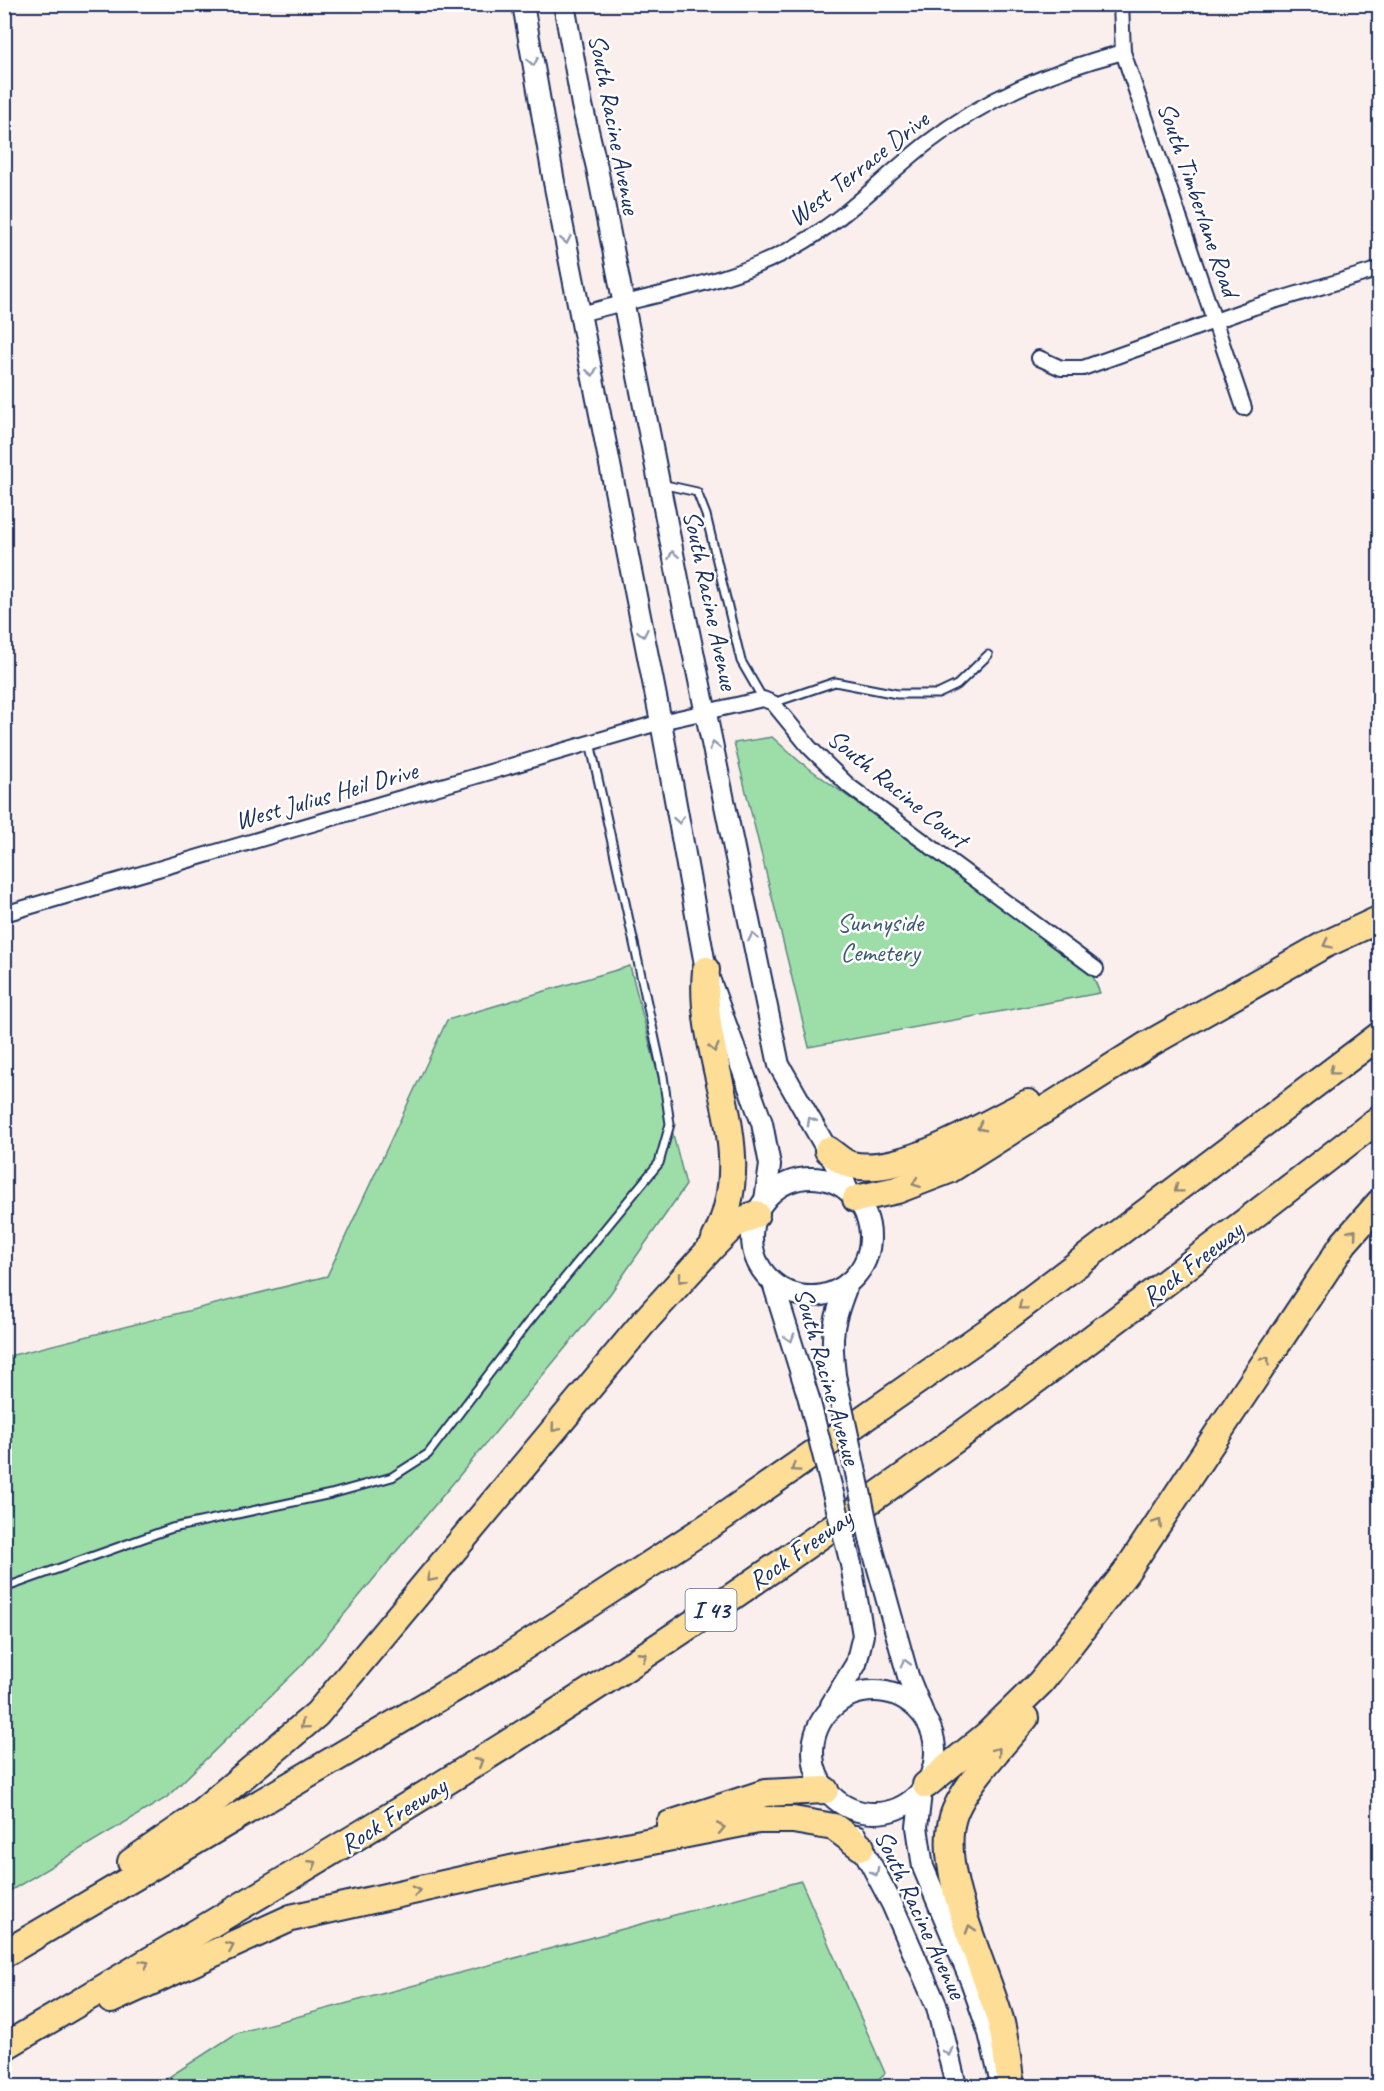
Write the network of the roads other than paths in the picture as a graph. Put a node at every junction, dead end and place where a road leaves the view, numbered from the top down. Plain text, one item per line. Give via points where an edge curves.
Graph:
1 (523, 4) edge
2 (564, 4) edge
3 (1121, 4) edge
4 (1123, 52) junction
5 (1380, 269) edge
6 (624, 303) junction
7 (580, 314) junction
8 (1216, 320) junction
9 (1039, 358) dead end
10 (1244, 408) dead end
11 (659, 484) junction
12 (988, 655) dead end
13 (768, 701) junction
14 (706, 711) junction
15 (661, 722) junction
16 (590, 742) junction
17 (4, 914) edge
18 (1380, 919) edge
19 (1096, 969) dead end
20 (706, 970) junction
21 (1380, 1035) edge
22 (1147, 1045) junction
23 (1380, 1118) edge
24 (828, 1150) junction
25 (852, 1195) junction
26 (1380, 1202) edge
27 (761, 1207) junction
28 (712, 1246) junction
29 (773, 1283) junction
30 (848, 1283) junction
31 (1126, 1572) junction
32 (4, 1588) edge
33 (925, 1718) junction
34 (821, 1722) junction
35 (923, 1789) junction
36 (832, 1796) junction
37 (861, 1847) junction
38 (520, 1868) junction
39 (4, 1950) edge
40 (4, 1954) edge
41 (4, 2048) edge
42 (956, 2086) edge
43 (1002, 2086) edge
44 (1011, 2086) edge

1 -> 7 main road
2 - 6 main road, South Racine Avenue
3 - 4 street, South Timberlane Road
4 - 6 street, West Terrace Drive via 1037,78 995,98 926,144 837,220 769,260
4 - 8 street, South Timberlane Road
5 - 8 street
6 - 7 street, West Terrace Drive
6 - 11 main road, South Racine Avenue
7 -> 15 main road
8 - 9 street via 1083,368 1061,368
8 - 10 street, South Timberlane Road
11 - 13 lane via 697,492 741,661
14 -> 11 main road, South Racine Avenue
12 - 13 lane via 957,685 938,694 897,694 835,682
13 - 14 street
13 - 19 street, South Racine Court via 849,786
14 - 15 street
24 -> 14 main road, South Racine Avenue via 779,1065
15 - 16 street, West Julius Heil Drive
15 -> 20 main road
16 - 17 street, West Julius Heil Drive
16 - 32 lane via 663,1076 670,1124 659,1163 527,1324 428,1455 392,1477 332,1494 172,1528
18 -> 22 highway via 1324,945
20 - 27 main road via 762,1124 770,1165
20 -> 28 highway via 704,997 733,1158 731,1198
21 -> 40 highway via 993,1328 724,1516 511,1656
22 -> 24 highway via 943,1147 885,1165 850,1165
22 -> 25 highway via 949,1170 897,1190
41 -> 23 highway, Rock Freeway / I 43 via 345,1844 660,1645 1043,1377
24 - 25 main road, South Racine Avenue
25 - 27 main road via 820,1179 805,1179 776,1189
25 - 30 main road via 865,1215 869,1242 861,1269
31 -> 26 highway via 1344,1243
27 - 28 highway
27 - 29 main road via 752,1232 753,1251 760,1269
28 -> 39 highway via 643,1323 318,1714 189,1822
29 - 30 main road via 790,1293 810,1296 831,1293
29 -> 34 main road, South Racine Avenue, bridge via 809,1399 851,1564 864,1635 856,1664
33 -> 30 main road, South Racine Avenue, bridge via 908,1676 871,1543 835,1375 830,1340
31 - 35 highway via 1041,1682
44 -> 31 highway via 1001,2024 952,1875 953,1816 992,1756 1057,1682 1096,1627
33 - 34 main road via 911,1703 892,1694 872,1691 852,1695 834,1706
33 - 35 main road via 933,1735 935,1754
34 - 36 main road via 814,1738 813,1756 816,1774
35 - 36 main road via 900,1807 876,1813 859,1811
35 - 43 main road, South Racine Avenue via 917,1827 923,1867 971,1981
36 - 37 main road, South Racine Avenue
36 - 38 highway via 765,1793
38 -> 37 highway via 758,1820 793,1820 834,1827
37 -> 42 main road, South Racine Avenue via 892,1904 937,2007
41 -> 38 highway via 291,1918

